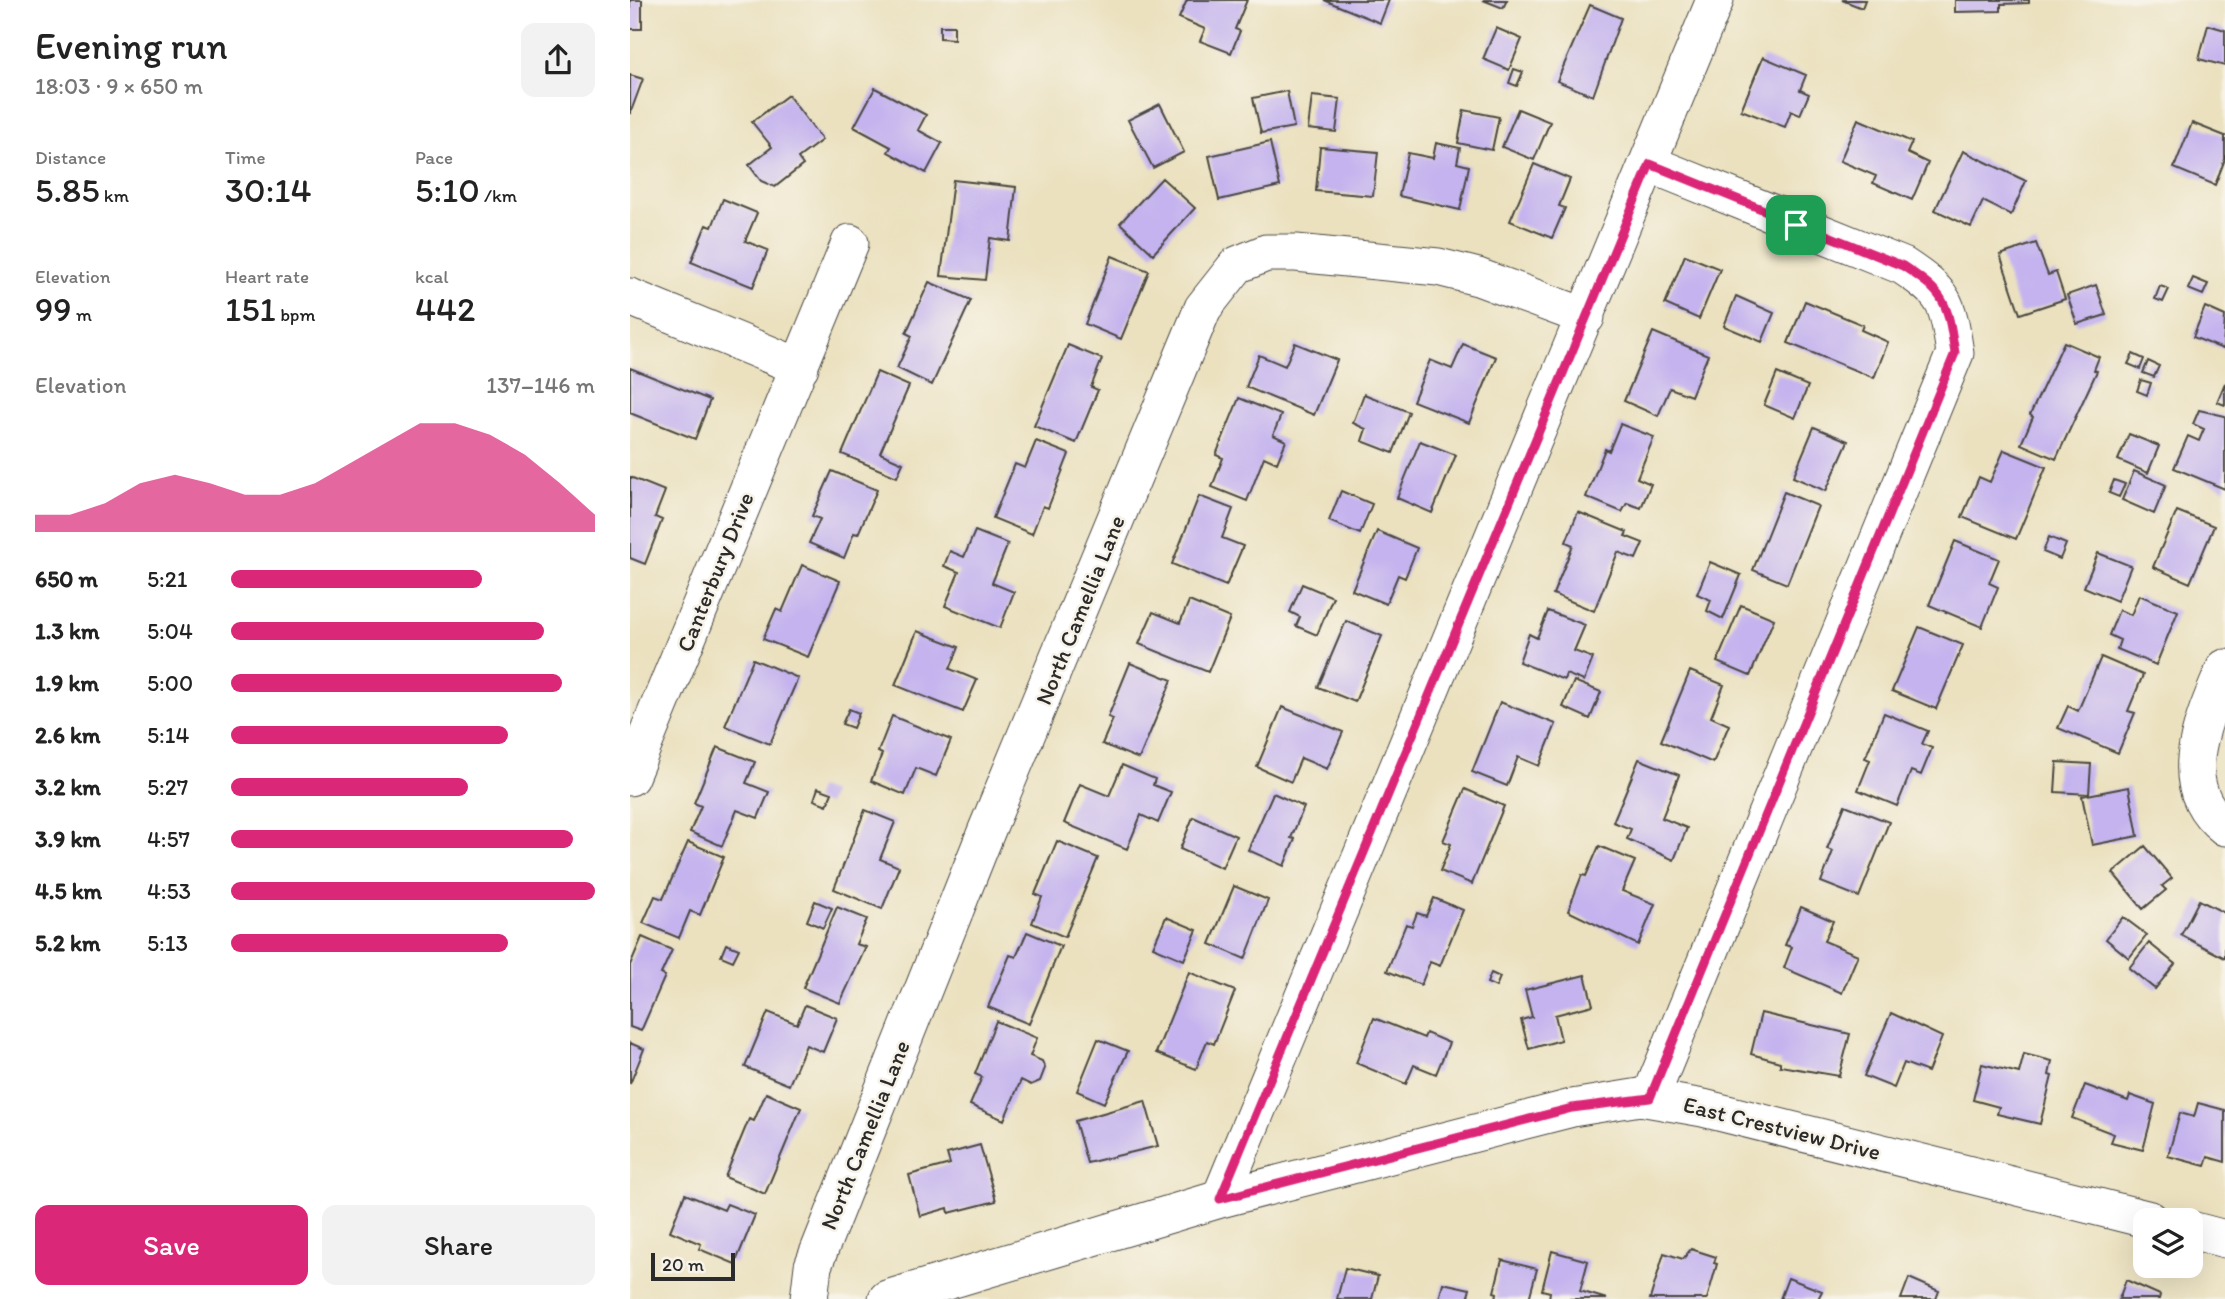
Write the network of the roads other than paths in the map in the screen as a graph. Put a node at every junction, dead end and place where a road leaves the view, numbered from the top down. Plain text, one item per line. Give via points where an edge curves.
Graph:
1 (1715, 0) edge
2 (1650, 164) junction
3 (850, 243) dead end
4 (630, 298) edge
5 (1586, 317) junction
6 (800, 367) junction
7 (2225, 668) edge
8 (630, 777) edge
9 (2225, 827) edge
10 (1650, 1098) junction
11 (1220, 1199) junction
12 (2133, 1216) edge
13 (2203, 1233) edge
14 (2225, 1239) edge
15 (809, 1299) edge
16 (887, 1299) edge

1 - 2 street
2 - 5 street
2 - 10 street via 1903,266 1935,287 1948,309 1955,353
3 - 6 street, Canterbury Drive
4 - 6 street
5 - 11 street
5 - 15 street, North Camellia Lane via 1438,267 1296,253 1266,253 1237,265 1219,285 1203,308 986,832 813,1266
6 - 8 street, Canterbury Drive
7 - 9 street via 2201,725 2194,759 2198,792 2211,816
10 - 11 street, East Crestview Drive via 1572,1108
10 - 12 street, East Crestview Drive
11 - 16 street, East Crestview Drive
13 - 14 street

